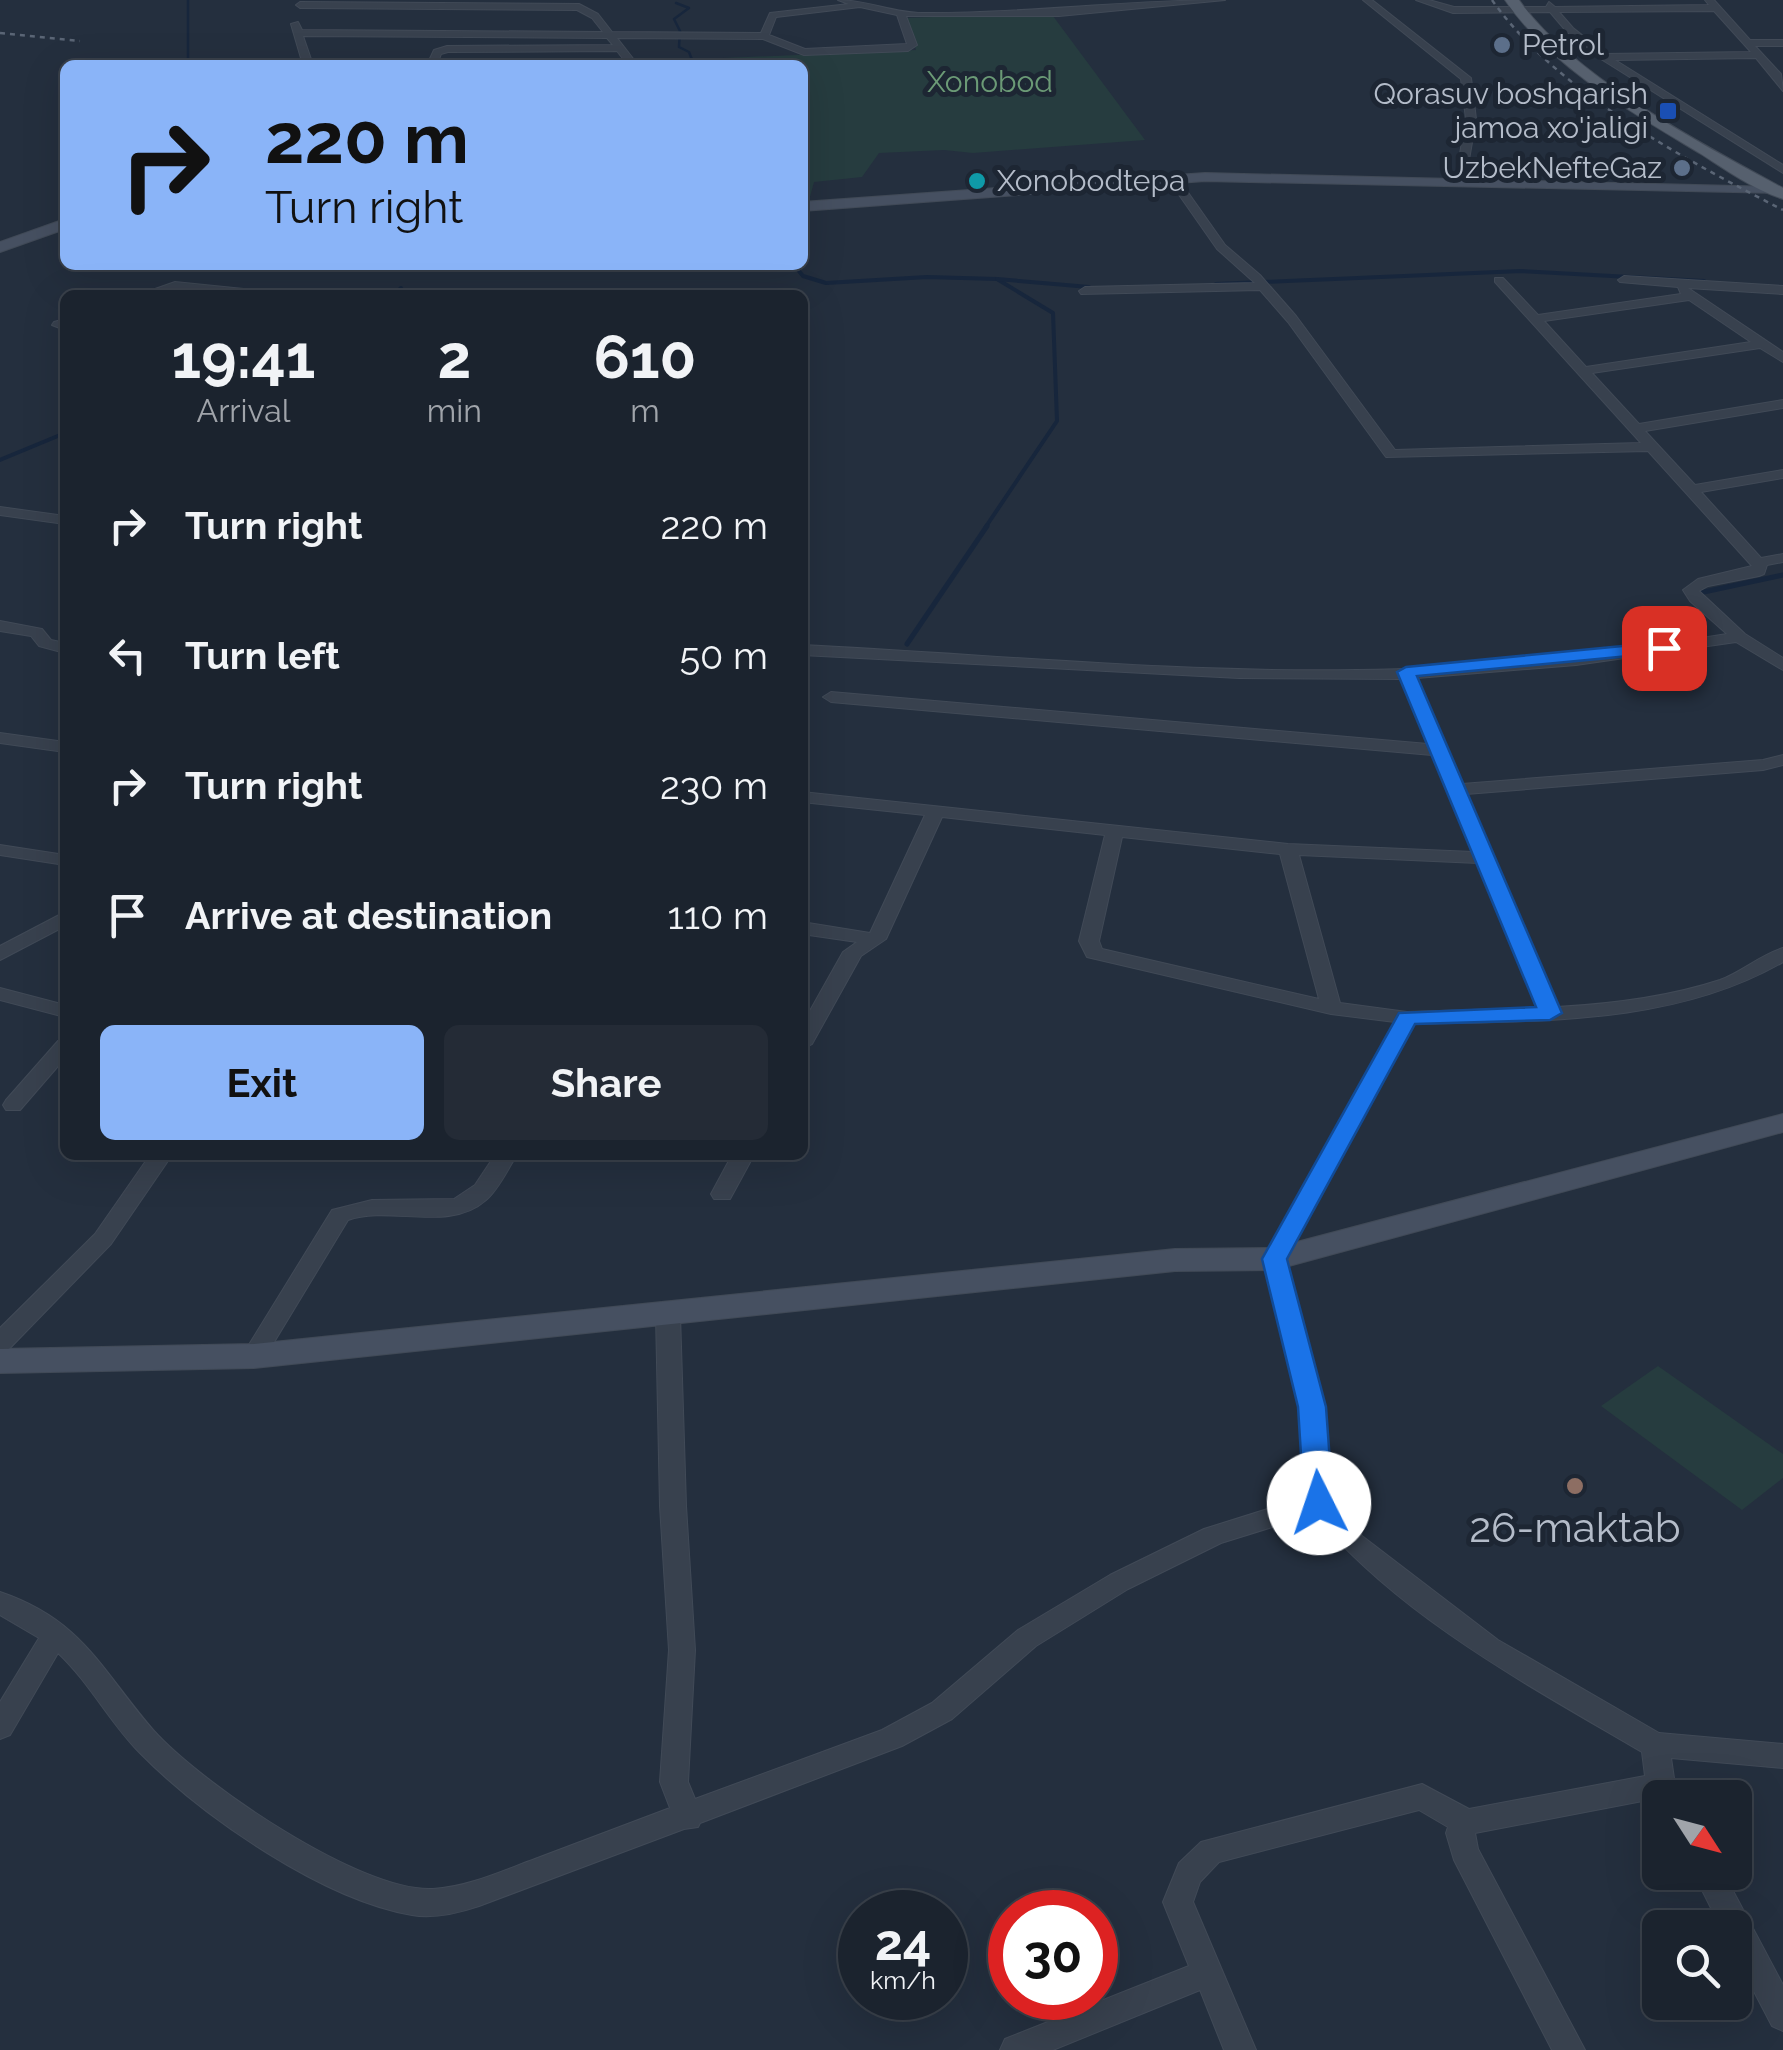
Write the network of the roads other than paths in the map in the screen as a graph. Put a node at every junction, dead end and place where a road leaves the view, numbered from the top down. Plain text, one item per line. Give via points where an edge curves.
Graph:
1 (842, 0) edge
2 (1222, 0) edge
3 (1367, 0) edge
4 (1420, 0) edge
5 (521, 2) edge
6 (300, 3) edge
7 (1528, 4) edge
8 (1712, 4) edge
9 (868, 5) junction
10 (1553, 11) junction
11 (901, 15) junction
12 (296, 33) junction
13 (609, 33) junction
14 (764, 36) junction
15 (1783, 42) edge
16 (1746, 43) junction
17 (496, 48) junction
18 (583, 48) junction
19 (620, 48) junction
20 (1758, 54) junction
21 (1604, 56) junction
22 (306, 60) edge
23 (435, 60) edge
24 (494, 60) edge
25 (583, 60) edge
26 (629, 60) edge
27 (1783, 88) edge
28 (1783, 170) edge
29 (1173, 179) junction
30 (1466, 184) junction
31 (1781, 189) edge
32 (808, 207) edge
33 (60, 226) edge
34 (0, 247) edge
35 (1499, 280) dead end
36 (1624, 280) dead end
37 (1260, 282) junction
38 (1676, 283) junction
39 (163, 290) edge
40 (217, 290) edge
41 (1783, 290) edge
42 (1085, 291) dead end
43 (1690, 296) junction
44 (1535, 320) junction
45 (1761, 344) junction
46 (1783, 358) edge
47 (1583, 372) junction
48 (1783, 404) edge
49 (1635, 429) junction
50 (1652, 447) junction
51 (1783, 474) edge
52 (1690, 490) junction
53 (0, 511) edge
54 (60, 519) edge
55 (1783, 558) edge
56 (1757, 563) junction
57 (0, 626) edge
58 (1738, 636) junction
59 (60, 647) edge
60 (808, 650) edge
61 (1783, 650) edge
62 (1764, 653) junction
63 (1783, 665) edge
64 (1406, 672) junction
65 (831, 697) dead end
66 (0, 738) edge
67 (60, 746) edge
68 (1439, 750) junction
69 (1783, 760) edge
70 (1456, 790) junction
71 (808, 798) edge
72 (936, 811) junction
73 (1115, 830) junction
74 (1288, 849) junction
75 (0, 850) edge
76 (1485, 858) junction
77 (60, 859) edge
78 (60, 921) edge
79 (808, 929) edge
80 (876, 939) junction
81 (0, 954) edge
82 (1783, 954) edge
83 (0, 994) edge
84 (1331, 1008) junction
85 (60, 1009) edge
86 (1550, 1013) junction
87 (1407, 1018) junction
88 (808, 1033) edge
89 (60, 1050) edge
90 (13, 1105) dead end
91 (1783, 1124) edge
92 (159, 1160) edge
93 (503, 1160) edge
94 (740, 1160) edge
95 (722, 1194) dead end
96 (1274, 1259) junction
97 (668, 1315) junction
98 (0, 1344) edge
99 (254, 1356) junction
100 (0, 1362) edge
101 (1319, 1503) junction
102 (0, 1603) edge
103 (57, 1632) junction
104 (0, 1728) edge
105 (1654, 1745) junction
106 (1783, 1756) edge
107 (1662, 1780) edge
108 (1642, 1794) edge
109 (688, 1818) junction
110 (1466, 1822) junction
111 (1716, 1890) edge
112 (1207, 1973) junction
113 (1783, 2016) edge
114 (1016, 2050) edge
115 (1240, 2050) edge
116 (1569, 2050) edge

1 - 9 street
2 - 11 street via 1059,13
3 - 30 street via 1466,78 1472,119 1461,177
4 - 7 street via 1446,9
5 - 6 street
5 - 13 street via 590,10
6 - 12 street
7 - 10 street
7 - 31 main road via 1528,25 1572,61 1711,155
8 - 10 street
8 - 16 street
9 - 11 street
9 - 14 street via 777,14
10 - 21 street
11 - 14 street via 912,45 904,49 798,51
12 - 13 street
12 - 22 street
13 - 14 street
13 - 19 street
15 - 16 street
16 - 20 street
17 - 18 street
17 - 23 street via 442,49
17 - 24 street
18 - 19 street
18 - 25 street
19 - 26 street
20 - 21 street
20 - 27 street
21 - 28 street
29 - 30 main road
29 - 32 main road
29 - 37 street via 1212,236
30 - 31 main road
33 - 34 main road
35 - 44 street
36 - 38 street
37 - 42 street
37 - 50 street via 1391,454
38 - 41 street
38 - 43 street
39 - 40 street
43 - 44 street
43 - 45 street
44 - 47 street
45 - 46 street
45 - 47 street
47 - 49 street
48 - 49 street
49 - 50 street
50 - 52 street
51 - 52 street
52 - 56 street
53 - 54 street
55 - 56 street
56 - 58 street via 1760,571 1692,590
57 - 59 street via 36,632
58 - 62 street
58 - 64 street
60 - 64 street via 1226,672
61 - 62 street
62 - 63 street
64 - 68 street
65 - 68 street
66 - 67 street
68 - 70 street
69 - 70 street
70 - 76 street
71 - 72 street
72 - 73 street
72 - 80 street
73 - 74 street
73 - 84 street via 1089,941 1094,953
74 - 76 street
74 - 84 street
75 - 77 street
76 - 86 street
78 - 81 street
79 - 80 street
80 - 88 street via 853,952
82 - 86 street via 1730,982
83 - 85 street
84 - 87 street
86 - 87 street
87 - 96 street
89 - 90 street
91 - 96 main road
92 - 98 street via 118,1222
93 - 99 street via 465,1203 340,1215
94 - 95 street
96 - 97 main road via 1175,1260
96 - 101 street via 1312,1407
97 - 99 main road
97 - 109 street via 682,1650 674,1782
99 - 100 main road
101 - 105 street via 1365,1554 1488,1648
101 - 109 street via 1213,1536 1134,1574 1027,1638 942,1710 892,1738
102 - 103 street
103 - 104 street
103 - 109 street via 165,1757 273,1841 388,1896 431,1903 463,1898
105 - 106 street
105 - 107 street
108 - 110 street
110 - 112 street via 1422,1798 1211,1850 1188,1872 1178,1902
110 - 116 street via 1460,1834 1464,1852
111 - 113 street
112 - 114 street
112 - 115 street

